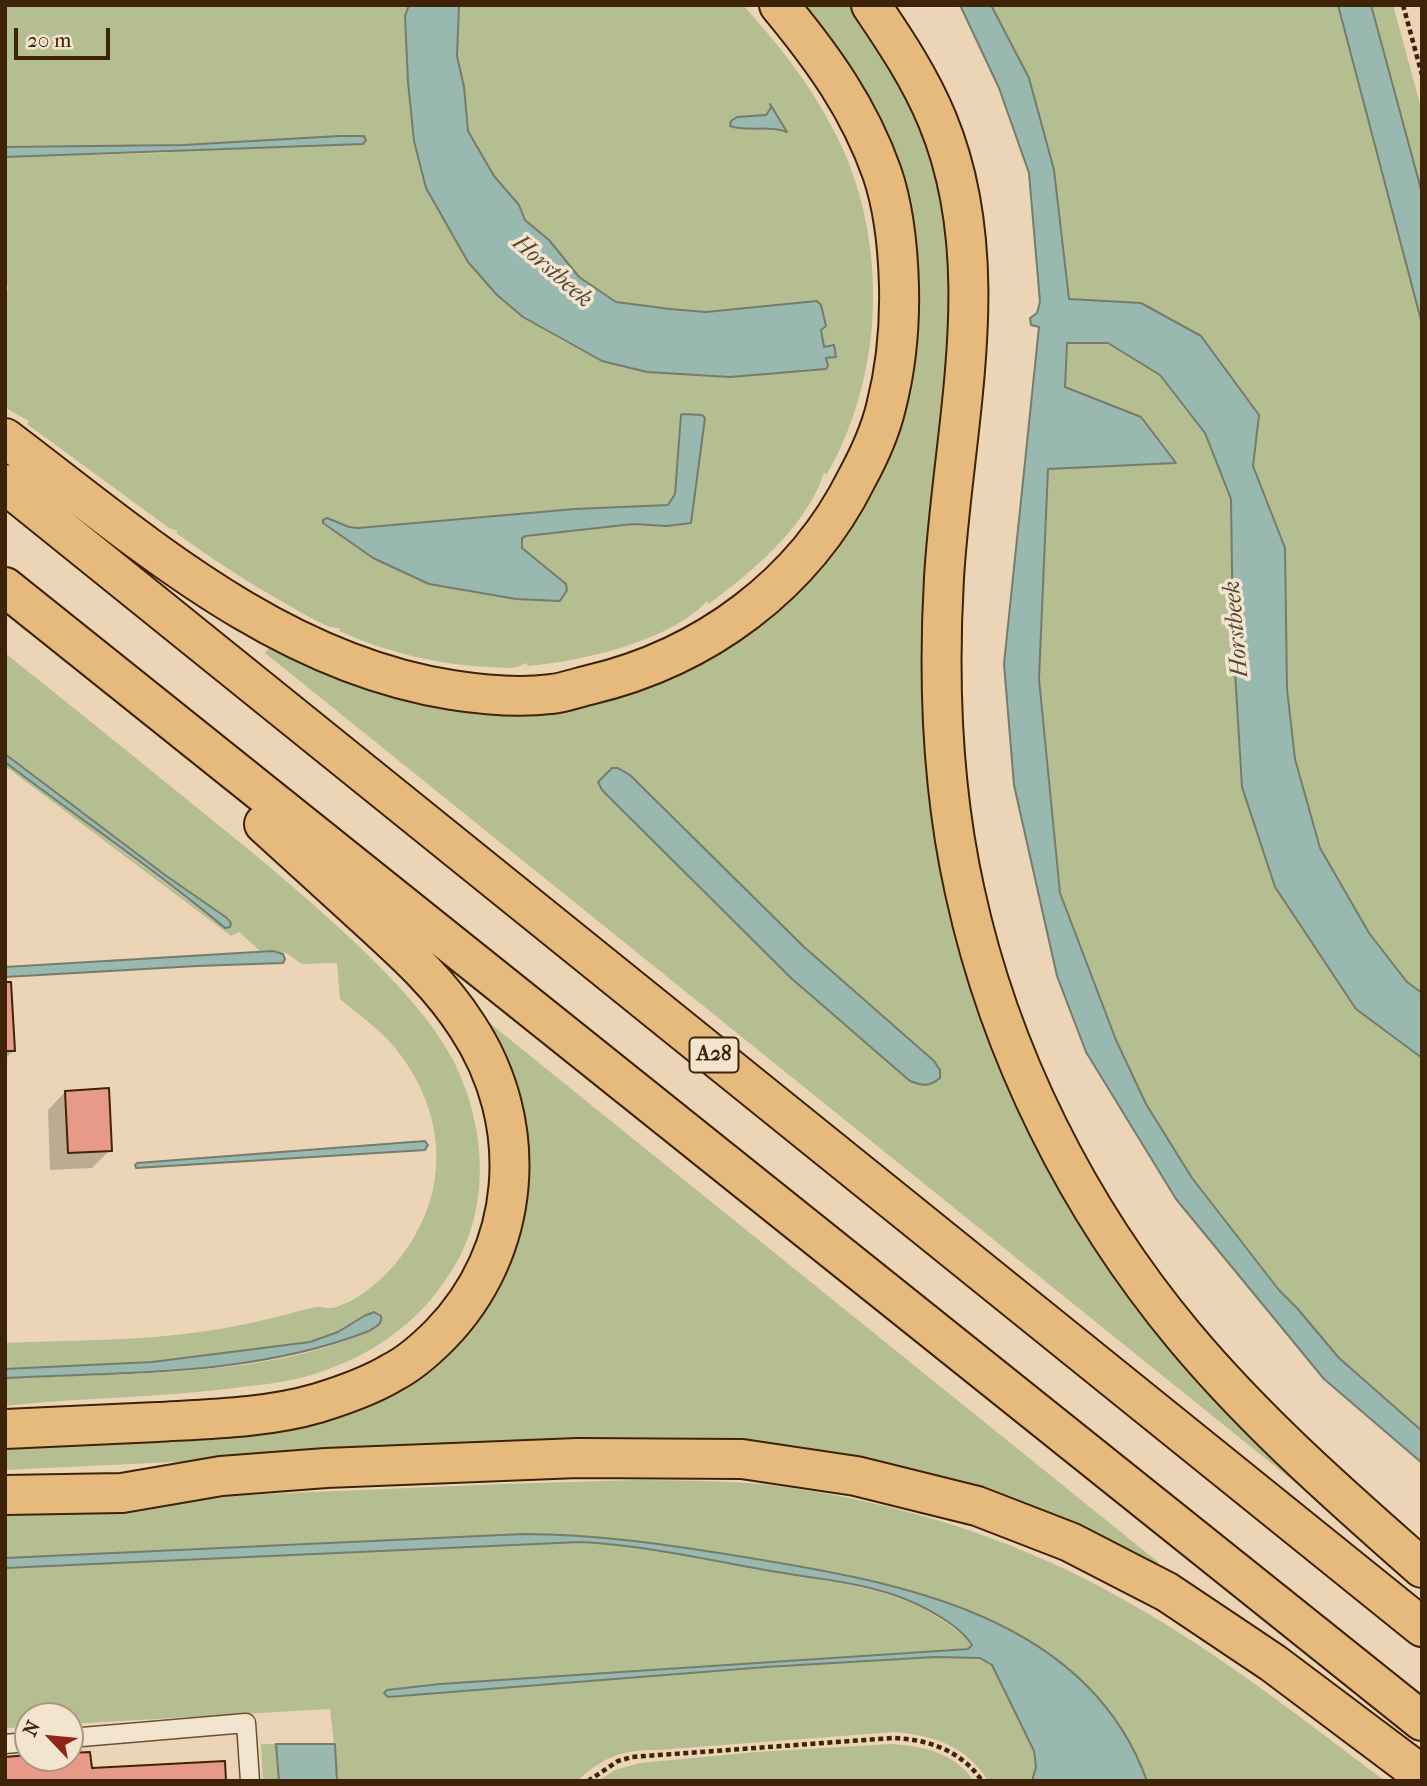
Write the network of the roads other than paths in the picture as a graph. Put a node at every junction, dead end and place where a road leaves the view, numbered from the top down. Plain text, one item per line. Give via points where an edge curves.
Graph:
1 (779, 5) edge
2 (871, 5) edge
3 (5, 438) edge
4 (5, 484) edge
5 (5, 589) edge
6 (5, 1429) edge
7 (5, 1495) edge
8 (1422, 1568) edge
9 (1422, 1627) edge
10 (1422, 1721) edge
11 (84, 1737) edge
12 (1422, 1775) edge
13 (250, 1781) edge

1 - 3 highway via 855,109 883,176 898,251 900,321 886,410 847,498 796,567 718,633 649,668 552,694 502,695 397,679 299,642 208,589
2 - 8 highway via 939,122 965,222 969,303 944,579 943,715 965,892 996,997 1061,1152 1084,1196 1143,1284 1264,1423
4 - 9 highway, A28
5 - 6 highway via 422,967 469,1028 486,1060 505,1121 510,1177 498,1240 470,1299 425,1350 359,1390 316,1404 205,1420
5 - 10 highway
7 - 12 highway via 122,1493 221,1476 326,1468 578,1458 742,1459 856,1476 977,1506 1070,1542 1167,1592 1273,1663
11 - 13 lane via 246,1723

